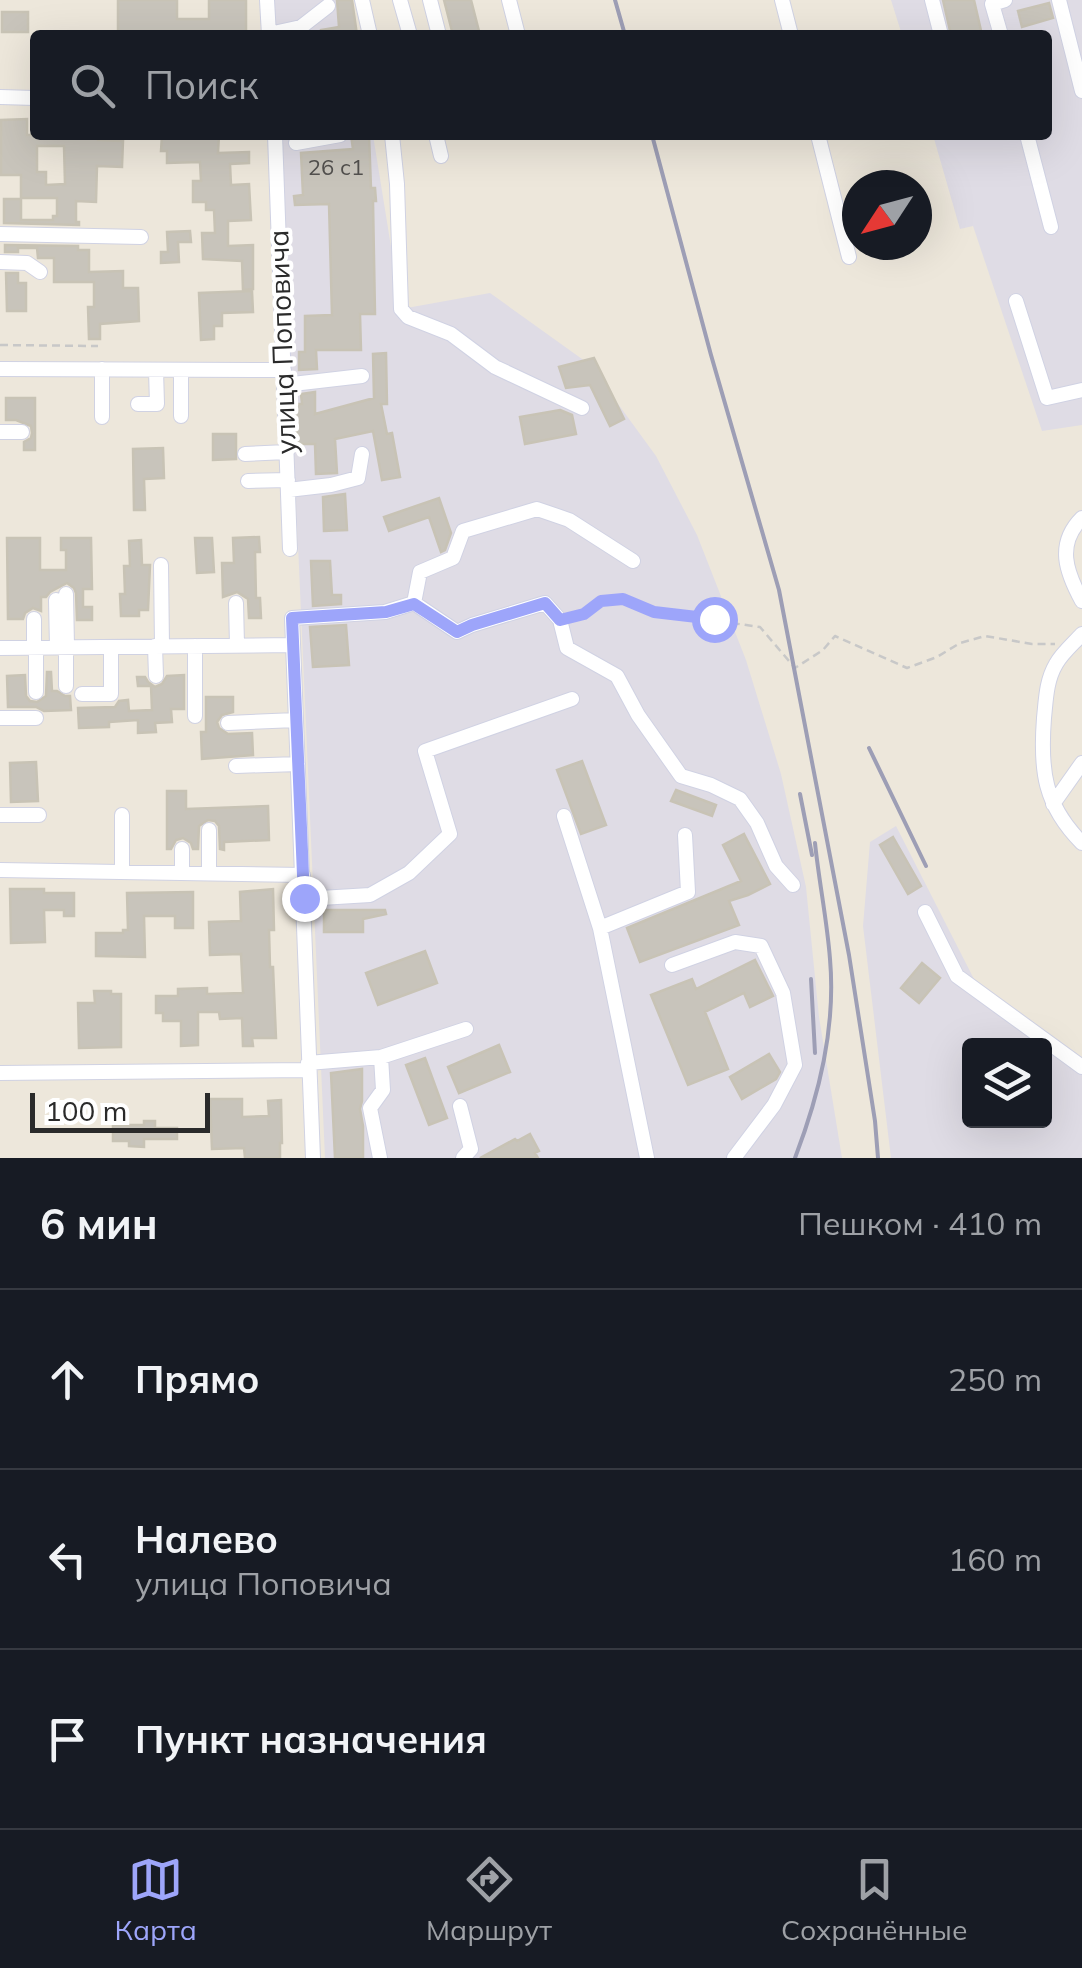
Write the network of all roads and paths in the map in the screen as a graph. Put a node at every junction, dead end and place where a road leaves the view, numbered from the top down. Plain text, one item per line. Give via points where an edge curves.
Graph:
1 (267, 0) edge
2 (362, 0) edge
3 (400, 0) edge
4 (430, 0) edge
5 (508, 0) edge
6 (782, 0) edge
7 (932, 0) edge
8 (1059, 0) edge
9 (996, 1) edge
10 (328, 6) dead end
11 (269, 30) edge
12 (287, 30) edge
13 (369, 30) edge
14 (409, 30) edge
15 (438, 30) edge
16 (517, 30) edge
17 (790, 30) edge
18 (940, 30) edge
19 (1000, 30) edge
20 (1082, 91) edge
21 (0, 97) edge
22 (30, 98) edge
23 (274, 140) edge
24 (316, 140) edge
25 (392, 140) edge
26 (437, 140) edge
27 (819, 140) edge
28 (1028, 140) edge
29 (296, 144) dead end
30 (441, 156) dead end
31 (1051, 227) dead end
32 (842, 229) edge
33 (0, 234) edge
34 (141, 236) dead end
35 (0, 262) edge
36 (40, 272) dead end
37 (1016, 301) dead end
38 (0, 345) edge
39 (98, 346) dead end
40 (0, 369) edge
41 (102, 370) junction
42 (156, 370) junction
43 (181, 370) junction
44 (362, 376) dead end
45 (284, 377) junction
46 (1082, 390) edge
47 (138, 404) dead end
48 (582, 408) dead end
49 (181, 416) dead end
50 (102, 417) dead end
51 (0, 432) edge
52 (22, 432) dead end
53 (286, 452) junction
54 (245, 454) dead end
55 (362, 454) dead end
56 (248, 481) dead end
57 (288, 485) junction
58 (1082, 518) edge
59 (290, 549) dead end
60 (633, 561) dead end
61 (161, 565) dead end
62 (61, 596) dead end
63 (1082, 601) edge
64 (236, 603) dead end
65 (414, 604) junction
66 (34, 619) dead end
67 (560, 620) junction
68 (1078, 639) edge
69 (293, 645) junction
70 (110, 646) junction
71 (159, 646) junction
72 (195, 646) junction
73 (237, 646) junction
74 (35, 647) junction
75 (63, 647) junction
76 (0, 648) edge
77 (156, 676) dead end
78 (66, 686) dead end
79 (36, 692) dead end
80 (82, 694) dead end
81 (572, 699) dead end
82 (196, 716) dead end
83 (0, 718) edge
84 (36, 718) dead end
85 (296, 720) junction
86 (228, 723) dead end
87 (1082, 763) edge
88 (298, 764) junction
89 (236, 766) dead end
90 (1053, 804) junction
91 (0, 814) edge
92 (39, 814) dead end
93 (122, 814) dead end
94 (564, 816) dead end
95 (209, 830) dead end
96 (685, 835) dead end
97 (1082, 842) edge
98 (182, 850) dead end
99 (0, 870) edge
100 (122, 872) junction
101 (182, 872) junction
102 (209, 872) junction
103 (303, 875) junction
104 (793, 885) dead end
105 (304, 898) junction
106 (925, 912) dead end
107 (600, 928) junction
108 (672, 966) dead end
109 (466, 1029) dead end
110 (381, 1057) junction
111 (309, 1067) junction
112 (1082, 1067) edge
113 (0, 1072) edge
114 (460, 1106) dead end
115 (313, 1158) edge
116 (380, 1158) edge
117 (463, 1158) edge
118 (647, 1158) edge
119 (734, 1158) edge

1 - 11 street
2 - 13 street
3 - 14 street
4 - 15 street
5 - 16 street
6 - 17 street
7 - 18 street
8 - 20 street
9 - 19 street
10 - 12 street
21 - 22 street
23 - 45 street, улица Поповича
24 - 29 street
25 - 48 street via 401,309 451,334 494,367
26 - 30 street
27 - 32 street
28 - 31 street
33 - 34 street
35 - 36 street via 27,263
37 - 46 street via 1047,398
38 - 39 path
40 - 41 street
41 - 42 street
41 - 50 street
42 - 43 street
42 - 47 street via 157,404
43 - 45 street
43 - 49 street
44 - 45 street
45 - 53 street, улица Поповича
51 - 52 street
53 - 54 street
53 - 57 street, улица Поповича
55 - 57 street via 358,478
56 - 57 street
57 - 59 street, улица Поповича
58 - 63 street via 1067,541 1066,564
60 - 65 street via 569,520 536,509 463,531 453,558 420,572
61 - 71 street
62 - 75 street
64 - 73 street
65 - 67 street via 457,632 545,603
65 - 69 street via 292,618
66 - 74 street
67 - 68 path via 601,601 623,599 654,612 760,626 795,668 836,636 907,668 985,636 1032,644
67 - 104 street via 567,648 617,676 681,776 740,799
68 - 90 street via 1056,663 1047,687 1042,748
69 - 73 street
69 - 85 street
70 - 71 street
70 - 75 street
70 - 80 street via 111,694
71 - 72 street
71 - 77 street
72 - 73 street
72 - 82 street
74 - 75 street
74 - 76 street
74 - 79 street
75 - 78 street
81 - 105 street via 426,750 450,834 409,873 370,895
83 - 84 street
85 - 86 street
85 - 88 street
87 - 90 street
88 - 89 street
88 - 103 street
90 - 97 street
91 - 92 street
93 - 100 street
94 - 107 street
95 - 102 street
96 - 107 street via 688,892
98 - 101 street
99 - 100 street
100 - 101 street
101 - 102 street
102 - 103 street
103 - 105 street
105 - 111 street
106 - 112 street via 957,976
107 - 118 street
108 - 119 street via 735,942 761,946 782,993 795,1066
109 - 110 street
110 - 111 street
110 - 116 street via 383,1090 370,1108
111 - 113 street
111 - 115 street
114 - 117 street via 471,1149

